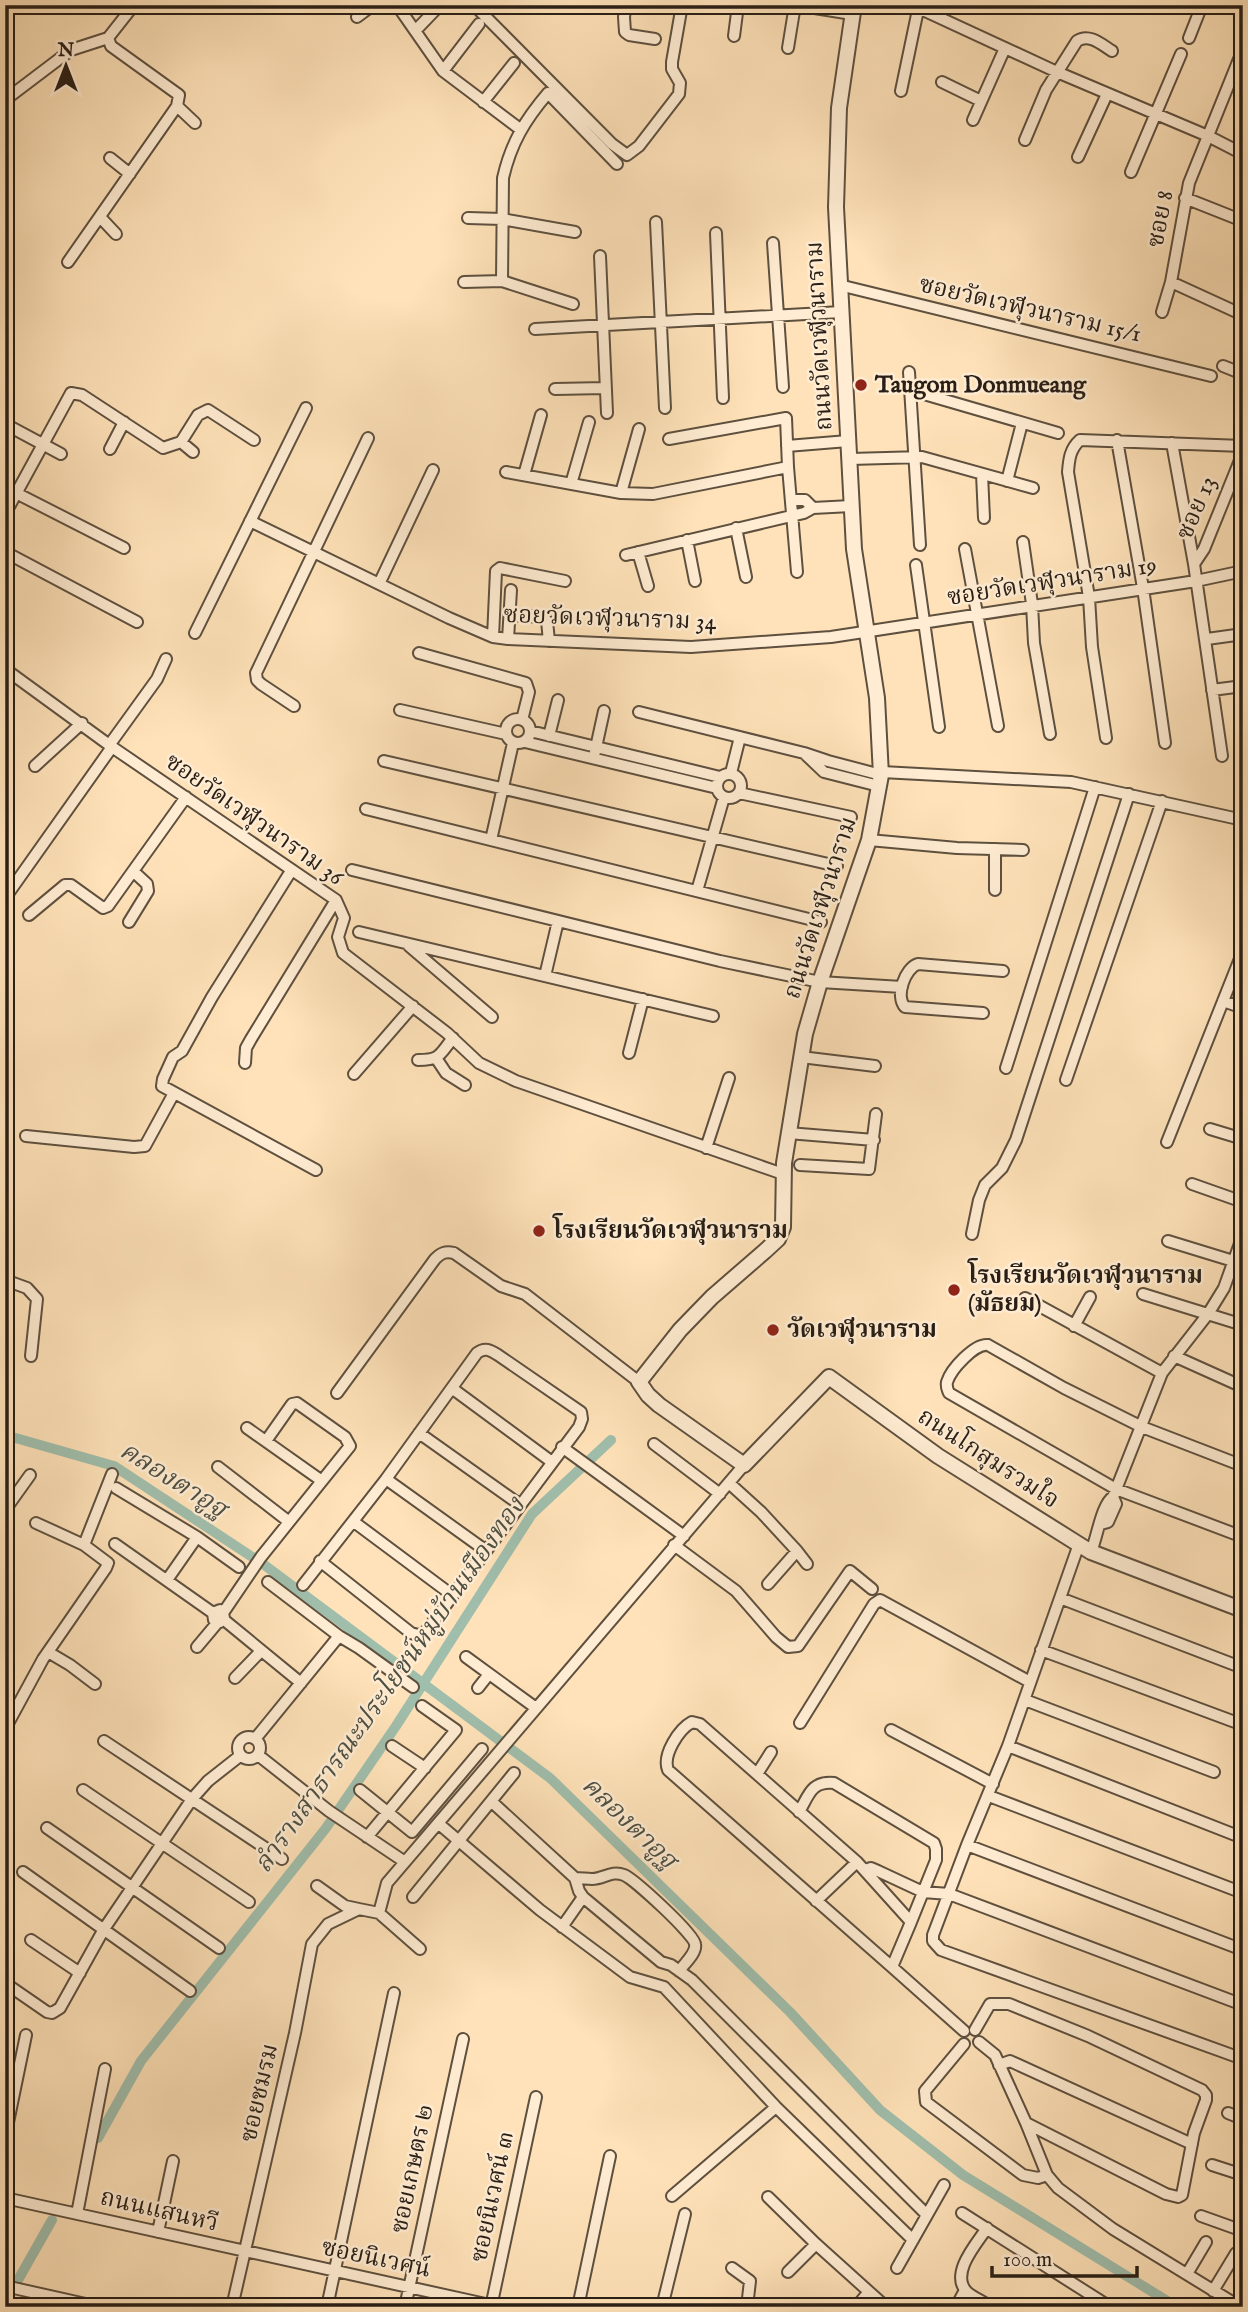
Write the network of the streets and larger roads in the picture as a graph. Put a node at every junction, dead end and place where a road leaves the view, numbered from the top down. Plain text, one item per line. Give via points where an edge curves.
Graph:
1 (134, 5) edge
2 (373, 5) edge
3 (397, 5) edge
4 (440, 5) edge
5 (474, 5) edge
6 (626, 5) edge
7 (682, 5) edge
8 (738, 5) edge
9 (795, 5) edge
10 (1202, 5) edge
11 (916, 6) edge
12 (853, 10) edge
13 (357, 17) dead end
14 (478, 24) dead end
15 (415, 31) junction
16 (734, 36) dead end
17 (108, 38) junction
18 (1189, 38) dead end
19 (655, 39) dead end
20 (789, 48) dead end
21 (1005, 48) junction
22 (1112, 51) dead end
23 (1181, 54) dead end
24 (1239, 60) dead end
25 (514, 63) dead end
26 (443, 71) junction
27 (1057, 72) junction
28 (942, 82) dead end
29 (901, 91) dead end
30 (1107, 94) junction
31 (5, 100) edge
32 (981, 101) junction
33 (483, 102) junction
34 (177, 106) junction
35 (1153, 115) junction
36 (973, 120) dead end
37 (195, 123) dead end
38 (520, 129) junction
39 (1208, 136) junction
40 (1025, 140) dead end
41 (1243, 154) edge
42 (1079, 157) dead end
43 (617, 164) dead end
44 (1131, 172) dead end
45 (1185, 198) junction
46 (100, 217) junction
47 (468, 218) dead end
48 (502, 219) junction
49 (1243, 221) edge
50 (656, 222) dead end
51 (575, 232) dead end
52 (716, 233) dead end
53 (116, 234) dead end
54 (773, 243) dead end
55 (600, 256) dead end
56 (68, 262) dead end
57 (502, 281) junction
58 (464, 282) dead end
59 (1171, 282) junction
60 (839, 285) junction
61 (573, 304) dead end
62 (841, 312) junction
63 (1162, 312) dead end
64 (1242, 313) edge
65 (777, 316) junction
66 (719, 320) junction
67 (661, 321) junction
68 (602, 324) junction
69 (535, 329) dead end
70 (1223, 366) dead end
71 (909, 372) dead end
72 (1243, 374) edge
73 (1211, 376) dead end
74 (783, 387) dead end
75 (605, 388) junction
76 (555, 389) dead end
77 (910, 390) junction
78 (723, 398) dead end
79 (306, 408) dead end
80 (665, 408) dead end
81 (607, 414) dead end
82 (541, 415) dead end
83 (124, 422) junction
84 (589, 422) dead end
85 (1022, 422) junction
86 (5, 424) edge
87 (639, 429) dead end
88 (1058, 433) dead end
89 (368, 438) dead end
90 (669, 439) dead end
91 (254, 440) dead end
92 (1117, 440) junction
93 (848, 441) junction
94 (181, 442) junction
95 (1172, 443) junction
96 (43, 444) junction
97 (787, 446) junction
98 (1243, 446) edge
99 (110, 449) dead end
100 (193, 452) dead end
101 (1243, 453) edge
102 (61, 454) dead end
103 (913, 456) junction
104 (850, 459) junction
105 (788, 467) junction
106 (433, 470) dead end
107 (506, 472) dead end
108 (982, 474) junction
109 (524, 475) junction
110 (1007, 481) junction
111 (571, 484) junction
112 (1033, 488) dead end
113 (16, 493) junction
114 (621, 493) junction
115 (790, 500) junction
116 (851, 506) junction
117 (813, 508) junction
118 (5, 514) edge
119 (792, 515) junction
120 (984, 518) dead end
121 (250, 521) junction
122 (736, 528) junction
123 (687, 540) junction
124 (1023, 542) dead end
125 (920, 545) dead end
126 (124, 548) dead end
127 (965, 549) dead end
128 (5, 552) edge
129 (313, 552) junction
130 (638, 552) junction
131 (626, 555) dead end
132 (1194, 564) junction
133 (916, 565) dead end
134 (1243, 571) edge
135 (797, 572) dead end
136 (746, 577) dead end
137 (565, 581) dead end
138 (695, 581) dead end
139 (1196, 581) junction
140 (379, 584) junction
141 (648, 586) dead end
142 (1143, 588) junction
143 (511, 590) dead end
144 (1089, 597) junction
145 (1032, 604) junction
146 (978, 614) junction
147 (510, 615) junction
148 (137, 622) dead end
149 (924, 624) junction
150 (867, 632) junction
151 (195, 633) dead end
152 (1243, 634) edge
153 (493, 636) junction
154 (508, 639) junction
155 (1207, 639) junction
156 (549, 641) junction
157 (419, 653) dead end
158 (166, 659) dead end
159 (6, 671) edge
160 (1243, 685) edge
161 (1212, 690) junction
162 (558, 700) dead end
163 (295, 706) dead end
164 (400, 710) dead end
165 (604, 710) dead end
166 (639, 712) dead end
167 (522, 720) junction
168 (82, 723) junction
169 (999, 726) dead end
170 (939, 727) dead end
171 (1050, 734) dead end
172 (549, 736) junction
173 (518, 737) junction
174 (740, 737) junction
175 (1106, 738) dead end
176 (1165, 743) dead end
177 (111, 745) junction
178 (595, 753) junction
179 (1222, 756) dead end
180 (384, 761) dead end
181 (35, 766) dead end
182 (881, 778) junction
183 (723, 784) junction
184 (1095, 787) junction
185 (503, 789) junction
186 (739, 793) junction
187 (1129, 794) junction
188 (186, 797) junction
189 (1162, 801) junction
190 (366, 809) dead end
191 (851, 817) dead end
192 (1243, 820) edge
193 (711, 837) junction
194 (491, 840) junction
195 (869, 840) junction
196 (995, 849) junction
197 (1023, 850) dead end
198 (837, 866) dead end
199 (352, 870) dead end
200 (133, 871) junction
201 (291, 871) junction
202 (995, 890) dead end
203 (697, 891) junction
204 (5, 898) edge
205 (336, 900) junction
206 (29, 915) dead end
207 (558, 921) junction
208 (129, 922) dead end
209 (821, 922) dead end
210 (359, 932) dead end
211 (405, 943) junction
212 (1243, 951) edge
213 (1003, 971) dead end
214 (545, 976) junction
215 (820, 982) junction
216 (902, 987) junction
217 (643, 999) junction
218 (1223, 1001) junction
219 (413, 1006) junction
220 (1243, 1008) edge
221 (983, 1013) dead end
222 (713, 1016) dead end
223 (492, 1017) dead end
224 (453, 1038) junction
225 (629, 1053) dead end
226 (801, 1057) junction
227 (436, 1058) junction
228 (418, 1060) dead end
229 (245, 1063) dead end
230 (875, 1066) dead end
231 (1006, 1068) dead end
232 (354, 1074) dead end
233 (729, 1078) dead end
234 (1066, 1080) dead end
235 (465, 1085) dead end
236 (174, 1093) junction
237 (876, 1114) dead end
238 (1210, 1129) dead end
239 (789, 1133) junction
240 (26, 1136) dead end
241 (1243, 1139) edge
242 (874, 1140) junction
243 (1167, 1142) dead end
244 (706, 1148) junction
245 (800, 1165) dead end
246 (316, 1170) dead end
247 (783, 1174) junction
248 (1192, 1185) dead end
249 (1243, 1202) edge
250 (972, 1234) dead end
251 (1243, 1235) edge
252 (1168, 1241) dead end
253 (1238, 1263) edge
254 (5, 1280) edge
255 (1143, 1294) dead end
256 (1090, 1297) dead end
257 (1025, 1298) dead end
258 (1209, 1314) junction
259 (1243, 1325) edge
260 (1074, 1326) junction
261 (31, 1356) dead end
262 (1174, 1356) junction
263 (1162, 1373) junction
264 (639, 1382) junction
265 (1243, 1387) edge
266 (453, 1389) junction
267 (337, 1393) dead end
268 (1142, 1427) junction
269 (247, 1429) dead end
270 (419, 1433) junction
271 (266, 1441) junction
272 (654, 1444) dead end
273 (562, 1447) junction
274 (552, 1462) junction
275 (744, 1465) junction
276 (1243, 1466) edge
277 (218, 1467) dead end
278 (112, 1474) dead end
279 (30, 1475) dead end
280 (386, 1479) junction
281 (322, 1481) junction
282 (729, 1483) junction
283 (116, 1488) dead end
284 (1115, 1493) junction
285 (720, 1494) junction
286 (519, 1504) junction
287 (5, 1510) edge
288 (288, 1521) junction
289 (354, 1522) junction
290 (36, 1523) dead end
291 (684, 1536) junction
292 (197, 1537) junction
293 (1243, 1538) edge
294 (116, 1544) dead end
295 (85, 1545) junction
296 (674, 1545) junction
297 (1085, 1548) junction
298 (485, 1550) junction
299 (797, 1551) junction
300 (320, 1561) junction
301 (807, 1564) dead end
302 (239, 1567) dead end
303 (167, 1580) junction
304 (268, 1582) dead end
305 (768, 1584) dead end
306 (303, 1585) dead end
307 (872, 1589) dead end
308 (452, 1595) junction
309 (1060, 1598) junction
310 (1243, 1610) edge
311 (219, 1617) junction
312 (339, 1636) junction
313 (197, 1647) dead end
314 (1041, 1650) junction
315 (261, 1651) junction
316 (48, 1653) junction
317 (466, 1657) dead end
318 (1243, 1668) edge
319 (489, 1674) junction
320 (235, 1678) dead end
321 (1030, 1682) junction
322 (301, 1683) junction
323 (94, 1684) dead end
324 (413, 1688) dead end
325 (478, 1688) dead end
326 (1025, 1700) junction
327 (422, 1706) dead end
328 (536, 1708) junction
329 (800, 1723) dead end
330 (1243, 1725) edge
331 (5, 1729) edge
332 (891, 1730) dead end
333 (256, 1739) junction
334 (104, 1741) dead end
335 (392, 1746) dead end
336 (1008, 1746) junction
337 (482, 1749) dead end
338 (771, 1752) dead end
339 (241, 1755) junction
340 (258, 1755) junction
341 (425, 1768) junction
342 (1214, 1772) dead end
343 (514, 1773) dead end
344 (757, 1774) junction
345 (992, 1784) junction
346 (83, 1790) dead end
347 (360, 1790) dead end
348 (989, 1796) junction
349 (192, 1799) junction
350 (492, 1802) junction
351 (388, 1812) junction
352 (799, 1812) junction
353 (439, 1824) junction
354 (47, 1828) dead end
355 (367, 1837) junction
356 (1243, 1838) edge
357 (461, 1840) junction
358 (162, 1845) junction
359 (967, 1845) junction
360 (282, 1859) dead end
361 (405, 1862) junction
362 (861, 1866) junction
363 (23, 1872) dead end
364 (575, 1878) junction
365 (317, 1885) dead end
366 (133, 1888) junction
367 (923, 1892) junction
368 (1243, 1893) edge
369 (949, 1894) junction
370 (412, 1897) dead end
371 (583, 1897) junction
372 (816, 1900) junction
373 (249, 1902) dead end
374 (359, 1909) junction
375 (379, 1913) junction
376 (911, 1922) junction
377 (562, 1927) junction
378 (104, 1929) junction
379 (31, 1940) dead end
380 (219, 1948) dead end
381 (420, 1949) dead end
382 (1243, 1950) edge
383 (892, 1967) junction
384 (679, 1971) junction
385 (80, 1973) junction
386 (5, 1983) edge
387 (190, 1991) dead end
388 (394, 1993) dead end
389 (1243, 2005) edge
390 (970, 2030) junction
391 (26, 2035) dead end
392 (463, 2039) dead end
393 (979, 2042) junction
394 (964, 2044) junction
395 (1243, 2059) edge
396 (999, 2065) junction
397 (105, 2069) dead end
398 (536, 2097) dead end
399 (776, 2107) junction
400 (1228, 2113) dead end
401 (1243, 2119) edge
402 (1026, 2123) junction
403 (5, 2137) edge
404 (1192, 2144) junction
405 (610, 2156) dead end
406 (173, 2161) dead end
407 (1212, 2165) dead end
408 (1047, 2175) junction
409 (1243, 2175) edge
410 (944, 2185) dead end
411 (672, 2196) dead end
412 (768, 2197) dead end
413 (5, 2198) edge
414 (962, 2213) dead end
415 (77, 2214) junction
416 (685, 2214) dead end
417 (926, 2214) junction
418 (1201, 2216) dead end
419 (987, 2228) junction
420 (1243, 2231) edge
421 (158, 2232) junction
422 (913, 2240) junction
423 (1206, 2242) dead end
424 (816, 2244) junction
425 (244, 2252) junction
426 (1236, 2253) dead end
427 (897, 2268) dead end
428 (732, 2269) dead end
429 (788, 2272) dead end
430 (335, 2273) junction
431 (1187, 2274) junction
432 (7, 2286) edge
433 (409, 2287) junction
434 (1243, 2289) edge
435 (965, 2290) junction
436 (1213, 2291) junction
437 (869, 2293) junction
438 (494, 2306) edge
439 (1237, 2306) edge
440 (99, 2307) edge
441 (232, 2307) edge
442 (327, 2307) edge
443 (405, 2307) edge
444 (578, 2307) edge
445 (662, 2307) edge
446 (747, 2307) edge
447 (856, 2307) edge
448 (886, 2307) edge
449 (956, 2307) edge
450 (991, 2307) edge
451 (1110, 2307) edge

1 - 17 street
2 - 13 street
3 - 15 street
4 - 15 street
5 - 7 street via 627,155 679,94 680,83 671,62
6 - 19 street via 625,32
8 - 16 street
9 - 12 street
9 - 20 street
10 - 18 street
11 - 21 street
11 - 29 street
12 - 60 street, ถนนวัดเวฬุวนาราม via 837,140
14 - 26 street
15 - 26 street
17 - 31 street via 71,50
17 - 34 street via 111,46 179,94
21 - 27 street
21 - 32 street
22 - 27 street via 1083,37
23 - 35 street
24 - 39 street, ซอย 8
25 - 33 street
26 - 33 street
27 - 30 street
27 - 40 street
28 - 32 street
30 - 35 street
30 - 42 street
32 - 36 street
33 - 38 street
34 - 37 street
34 - 46 street via 119,166
35 - 39 street
35 - 44 street
38 - 43 street via 548,93
38 - 48 street via 503,178
39 - 41 street
39 - 45 street, ซอย 8
45 - 49 street
45 - 59 street, ซอย 8
46 - 53 street
46 - 56 street
47 - 48 street
48 - 51 street
48 - 57 street
50 - 67 street
52 - 66 street
54 - 65 street
55 - 68 street
57 - 58 street
57 - 61 street
59 - 63 street, ซอย 8
59 - 64 street
60 - 62 street, ถนนวัดเวฬุวนาราม
60 - 73 street, ซอยวัดเวฬุวนาราม 15/1
62 - 65 street
62 - 93 street, ถนนวัดเวฬุวนาราม
65 - 66 street
65 - 74 street
66 - 67 street
66 - 78 street
67 - 68 street
67 - 80 street
68 - 69 street
68 - 75 street
70 - 72 street
71 - 77 street
75 - 76 street
75 - 81 street
77 - 85 street
77 - 103 street
79 - 121 street
82 - 109 street
83 - 94 street via 163,448
83 - 96 street via 71,393
83 - 99 street
84 - 111 street
85 - 88 street
85 - 110 street
86 - 96 street
87 - 114 street
89 - 129 street
90 - 97 street via 786,418
91 - 94 street via 208,410 198,415
92 - 95 street
92 - 142 street
92 - 144 street via 1080,440 1069,456
93 - 97 street
93 - 104 street, ถนนวัดเวฬุวนาราม
94 - 100 street
95 - 98 street
95 - 132 street
96 - 102 street
96 - 113 street
97 - 105 street
101 - 132 street, ซอย 13
103 - 104 street
103 - 108 street
103 - 125 street
104 - 116 street, ถนนวัดเวฬุวนาราม
105 - 114 street via 653,494
105 - 115 street
106 - 140 street
107 - 109 street
108 - 110 street
108 - 120 street
109 - 111 street
110 - 112 street
111 - 114 street
113 - 118 street
113 - 126 street
115 - 117 street via 805,500
115 - 119 street
116 - 117 street
116 - 150 street, ถนนวัดเวฬุวนาราม
117 - 119 street
119 - 122 street
119 - 135 street
121 - 129 street, ซอยวัดเวฬุวนาราม 34
121 - 151 street
122 - 123 street
122 - 136 street
123 - 130 street
123 - 138 street
124 - 145 street
127 - 146 street
128 - 148 street
129 - 140 street, ซอยวัดเวฬุวนาราม 34
129 - 163 street via 256,673 261,684
130 - 131 street
130 - 141 street
132 - 139 street, ซอย 13
133 - 149 street
134 - 139 street, ซอยวัดเวฬุวนาราม 19
137 - 153 street via 511,569 496,571
139 - 142 street, ซอยวัดเวฬุวนาราม 19
139 - 155 street, ซอย 13
140 - 153 street, ซอยวัดเวฬุวนาราม 34
142 - 144 street, ซอยวัดเวฬุวนาราม 19
142 - 176 street
143 - 147 street
144 - 145 street, ซอยวัดเวฬุวนาราม 19
144 - 175 street
145 - 146 street, ซอยวัดเวฬุวนาราม 19
145 - 171 street
146 - 149 street, ซอยวัดเวฬุวนาราม 19
146 - 169 street
147 - 154 street
147 - 156 street via 543,617
149 - 150 street, ซอยวัดเวฬุวนาราม 19
149 - 170 street
150 - 156 street, ซอยวัดเวฬุวนาราม 34 via 691,647
150 - 182 street, ถนนวัดเวฬุวนาราม via 877,698
152 - 155 street
153 - 154 street, ซอยวัดเวฬุวนาราม 34
154 - 156 street, ซอยวัดเวฬุวนาราม 34
155 - 161 street, ซอย 13
157 - 167 street via 526,683 529,692
158 - 177 street
159 - 168 street, ซอยวัดเวฬุวนาราม 36
160 - 161 street
161 - 179 street, ซอย 13
162 - 172 street
164 - 173 street
165 - 178 street
166 - 174 street
167 - 173 street via 527,723
167 - 173 street via 509,723
168 - 177 street, ซอยวัดเวฬุวนาราม 36
168 - 181 street
172 - 173 street
172 - 178 street
173 - 178 street
173 - 185 street
174 - 182 street
174 - 183 street
177 - 188 street, ซอยวัดเวฬุวนาราม 36
177 - 204 street
178 - 183 street
180 - 185 street
182 - 184 street via 1044,779
182 - 195 street, ถนนวัดเวฬุวนาราม
183 - 186 street via 732,797
183 - 186 street via 740,781
183 - 193 street
184 - 187 street
184 - 231 street
185 - 193 street
185 - 194 street
186 - 191 street
187 - 189 street
187 - 250 street via 1016,1140 1002,1168 985,1185
188 - 200 street
188 - 201 street, ซอยวัดเวฬุวนาราม 36
189 - 192 street
189 - 234 street
190 - 194 street
193 - 198 street
193 - 203 street
194 - 203 street
195 - 196 street
195 - 215 street, ถนนวัดเวฬุวนาราม
196 - 197 street
196 - 202 street
199 - 207 street
200 - 206 street via 108,906 103,908 65,885
200 - 208 street via 148,891
201 - 205 street, ซอยวัดเวฬุวนาราม 36
201 - 236 street via 182,1051 173,1057 162,1086
203 - 209 street
205 - 219 street, ซอยวัดเวฬุวนาราม 36 via 344,918 338,937 344,953
205 - 229 street via 251,1039
207 - 214 street
207 - 215 street
210 - 211 street
211 - 214 street
211 - 223 street
212 - 218 street
213 - 216 street via 918,964 912,965
214 - 217 street
215 - 216 street
215 - 226 street, ถนนวัดเวฬุวนาราม
216 - 221 street via 900,998 905,1007
217 - 222 street
217 - 225 street
218 - 220 street
218 - 243 street
219 - 224 street, ซอยวัดเวฬุวนาราม 36
219 - 232 street
224 - 227 street
224 - 244 street, ซอยวัดเวฬุวนาราม 36 via 479,1063 499,1074
226 - 230 street
226 - 239 street, ถนนวัดเวฬุวนาราม
227 - 228 street
227 - 235 street via 446,1073
233 - 244 street
236 - 240 street via 145,1146
236 - 246 street
237 - 242 street
238 - 241 street
239 - 242 street
239 - 247 street, ถนนวัดเวฬุวนาราม
242 - 245 street via 869,1169
244 - 247 street, ซอยวัดเวฬุวนาราม 36
247 - 264 street, ถนนวัดเวฬุวนาราม via 785,1216 778,1239 688,1321
248 - 249 street
251 - 253 street
252 - 253 street
253 - 258 street
254 - 261 street via 27,1288 37,1299
255 - 258 street
256 - 260 street
257 - 260 street
258 - 259 street
258 - 262 street
260 - 263 street
262 - 263 street
262 - 265 street
263 - 268 street
264 - 267 street via 525,1294 501,1286 448,1252 435,1259
264 - 275 street via 659,1405
266 - 270 street
266 - 273 street via 477,1353 489,1349 581,1412 579,1427
266 - 274 street
268 - 276 street
268 - 284 street
268 - 284 street via 988,1345 974,1348 948,1380 949,1393
269 - 271 street
270 - 280 street
270 - 286 street
271 - 281 street
271 - 281 street via 292,1405 301,1404 349,1444 349,1450
272 - 285 street
273 - 274 street
273 - 291 street
274 - 286 street
275 - 282 street
275 - 297 street, ถนนโกสุมรวมใจ via 829,1377 937,1456
277 - 288 street
278 - 295 street
279 - 287 street
280 - 289 street
280 - 298 street
281 - 288 street
282 - 285 street
282 - 299 street
283 - 292 street
284 - 293 street
284 - 297 street via 1116,1504 1108,1522 1101,1524
285 - 291 street
286 - 298 street
288 - 311 street
289 - 300 street
289 - 308 street
290 - 295 street
291 - 296 street
292 - 302 street
292 - 303 street
294 - 303 street
295 - 316 street via 108,1563
296 - 307 street via 736,1591 789,1647 798,1646 850,1571
296 - 328 street
297 - 309 street
297 - 310 street, ถนนโกสุมรวมใจ
298 - 308 street
299 - 301 street
299 - 305 street
300 - 306 street
300 - 308 street via 417,1635 424,1634
303 - 311 street
304 - 312 street
309 - 314 street
309 - 318 street
311 - 313 street
311 - 315 street
312 - 322 street
312 - 324 street
314 - 321 street
314 - 330 street
315 - 320 street
315 - 322 street
316 - 323 street
316 - 331 street
317 - 319 street
319 - 325 street
319 - 328 street
321 - 326 street
321 - 329 street via 880,1600
322 - 333 street
326 - 336 street
326 - 342 street
327 - 341 street via 456,1730
328 - 353 street
332 - 345 street
333 - 339 street via 242,1739
333 - 340 street
334 - 349 street
335 - 341 street
336 - 345 street
336 - 356 street
337 - 351 street via 412,1832
338 - 344 street
339 - 340 street via 250,1759
339 - 349 street
340 - 355 street
341 - 351 street
343 - 350 street
344 - 352 street
344 - 372 street via 692,1722 685,1726 666,1763 668,1770
345 - 348 street
346 - 358 street
347 - 351 street
348 - 359 street
348 - 368 street
349 - 358 street
349 - 360 street
350 - 357 street
350 - 364 street
351 - 355 street
352 - 362 street
352 - 367 street via 815,1785 834,1783 934,1843 936,1860
353 - 357 street
353 - 361 street
354 - 366 street
355 - 361 street
357 - 370 street
357 - 377 street
358 - 366 street
358 - 373 street
359 - 369 street
359 - 382 street
361 - 375 street via 387,1883
362 - 367 street
362 - 372 street
362 - 376 street
363 - 378 street
364 - 371 street
364 - 384 street via 626,1875 682,1925 696,1945
365 - 374 street via 345,1906
366 - 378 street
366 - 380 street
367 - 369 street
367 - 376 street
369 - 389 street
369 - 395 street via 933,1935 941,1950
371 - 377 street
371 - 384 street via 661,1962
372 - 383 street
374 - 375 street
374 - 425 street, ซอยชมรม via 328,1924 312,1944
375 - 381 street
376 - 383 street
377 - 399 street via 630,1977 664,1987
378 - 385 street
378 - 387 street
379 - 385 street
383 - 390 street
384 - 417 street
385 - 386 street via 52,2014
388 - 430 street
390 - 393 street via 978,2031
390 - 394 street via 961,2037
390 - 404 street via 990,2004 1009,2004 1202,2090 1206,2100
391 - 403 street
392 - 433 street, ซอยเกษตร ๒
393 - 394 street via 971,2047
393 - 396 street via 995,2055
394 - 408 street via 925,2091 926,2102 1023,2175
396 - 402 street
396 - 404 street via 1010,2061
397 - 415 street
398 - 438 street, ซอยนิเวศน์ ๓
399 - 411 street
399 - 422 street
400 - 401 street
402 - 404 street via 1173,2196 1182,2195
402 - 408 street
405 - 444 street
406 - 421 street
407 - 409 street
408 - 431 street via 1113,2229
410 - 417 street
412 - 424 street
413 - 415 street, ถนนแสนหวี
414 - 419 street
415 - 421 street, ถนนแสนหวี
416 - 445 street
417 - 422 street
418 - 420 street
419 - 435 street via 964,2263
419 - 451 street
421 - 425 street, ถนนแสนหวี
422 - 427 street
423 - 431 street
424 - 429 street
424 - 437 street
425 - 430 street, ซอยนิเวศน์
425 - 441 street, ซอยชมรม
426 - 436 street
428 - 446 street via 750,2281
430 - 433 street, ซอยนิเวศน์
430 - 442 street
431 - 436 street
432 - 440 street
433 - 438 street, ซอยนิเวศน์
433 - 443 street, ซอยเกษตร ๒
434 - 439 street
435 - 449 street
435 - 450 street
436 - 439 street
437 - 447 street
437 - 448 street

